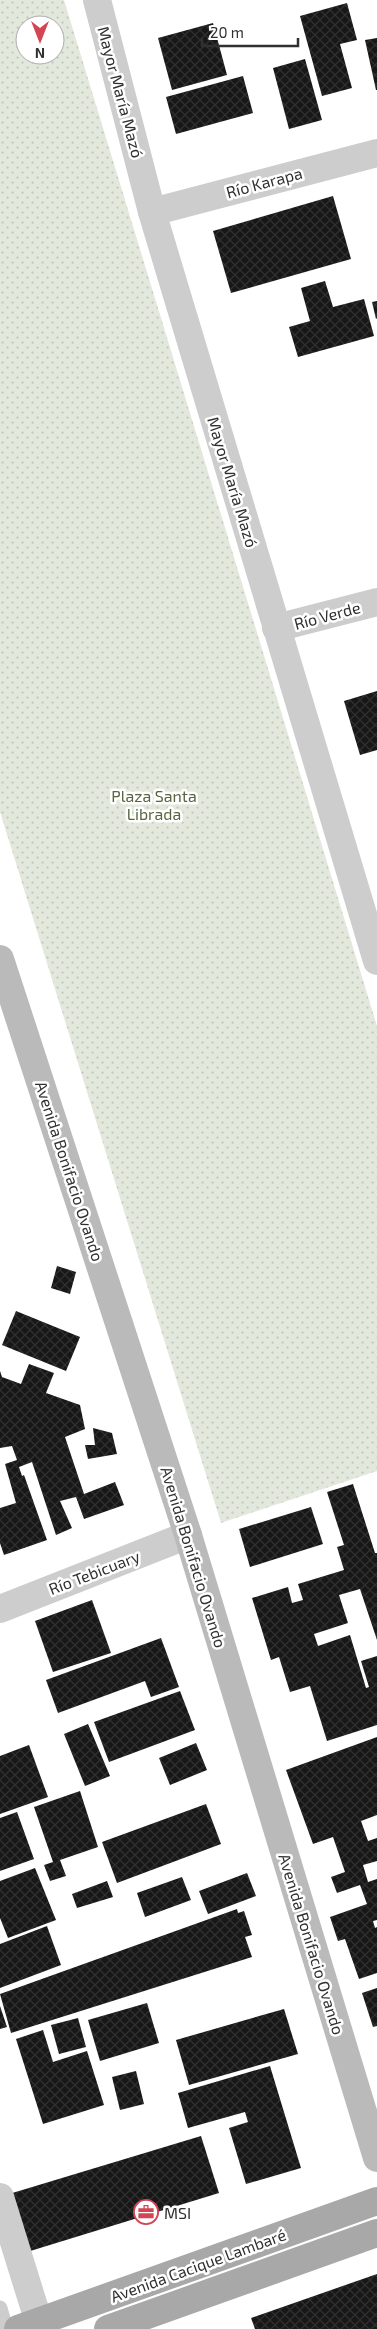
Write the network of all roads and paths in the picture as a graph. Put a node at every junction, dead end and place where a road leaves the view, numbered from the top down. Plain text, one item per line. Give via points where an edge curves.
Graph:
1 (97, 0) edge
2 (377, 153) edge
3 (152, 212) junction
4 (377, 602) edge
5 (276, 628) junction
6 (0, 959) edge
7 (377, 961) edge
8 (188, 1535) junction
9 (0, 1608) edge
10 (377, 2158) edge
11 (0, 2198) edge
12 (377, 2201) edge
13 (377, 2234) edge
14 (0, 2308) edge
15 (32, 2327) edge
16 (6, 2329) edge
17 (108, 2329) edge

1 - 3 street, Mayor María Mazó
2 - 3 street, Río Karapa
3 - 5 street, Mayor María Mazó
4 - 5 street, Río Verde
5 - 7 street, Mayor María Mazó
6 - 8 main road, Avenida Bonifacio Ovando
8 - 9 street, Río Tebicuary
8 - 10 main road, Avenida Bonifacio Ovando
11 - 15 street
12 - 15 main road, Avenida Cacique Lambaré
13 - 17 main road, Avenida Cacique Lambaré
14 - 16 lane

